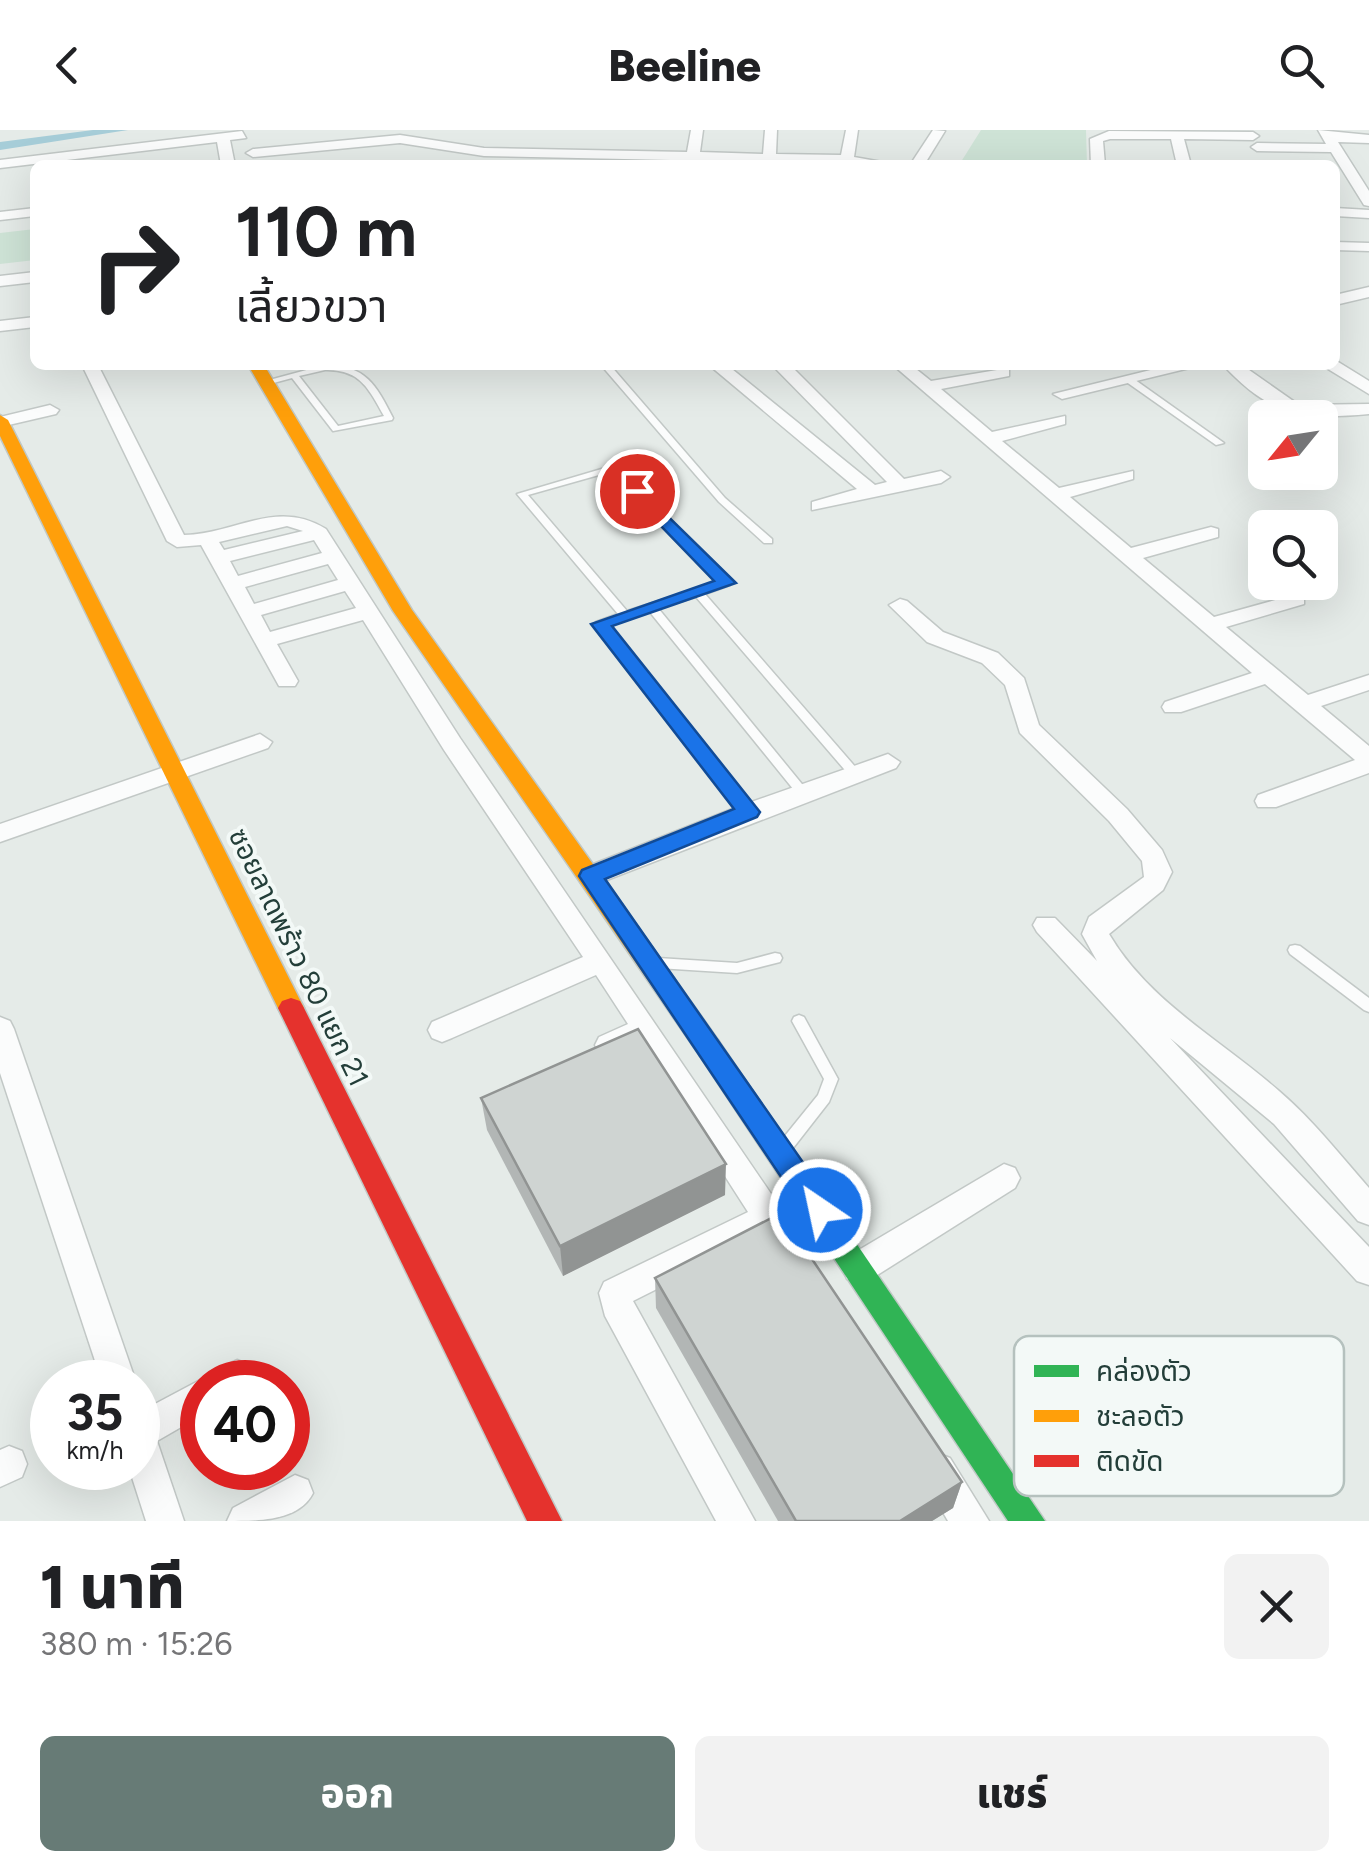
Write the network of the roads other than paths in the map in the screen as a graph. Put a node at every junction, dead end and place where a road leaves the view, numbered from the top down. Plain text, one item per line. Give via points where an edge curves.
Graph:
1 (476, 130) edge
2 (697, 130) edge
3 (772, 130) edge
4 (852, 130) edge
5 (938, 131) edge
6 (229, 134) edge
7 (402, 135) edge
8 (352, 136) edge
9 (1177, 136) junction
10 (1253, 138) edge
11 (1330, 139) edge
12 (1369, 139) edge
13 (144, 145) junction
14 (466, 150) junction
15 (693, 156) junction
16 (769, 157) junction
17 (480, 158) edge
18 (256, 159) edge
19 (560, 159) edge
20 (66, 160) edge
21 (143, 160) edge
22 (228, 160) edge
23 (638, 160) edge
24 (710, 160) edge
25 (728, 160) edge
26 (792, 160) edge
27 (840, 160) edge
28 (920, 160) edge
29 (1097, 160) edge
30 (1183, 160) edge
31 (30, 162) edge
32 (0, 164) edge
33 (1362, 181) edge
34 (1369, 202) edge
35 (1340, 212) edge
36 (30, 213) edge
37 (1369, 214) edge
38 (0, 216) edge
39 (1340, 246) edge
40 (1369, 247) edge
41 (30, 278) edge
42 (0, 281) edge
43 (1369, 292) edge
44 (1340, 299) edge
45 (30, 323) edge
46 (0, 326) edge
47 (92, 370) edge
48 (321, 370) edge
49 (355, 370) edge
50 (609, 370) edge
51 (722, 370) edge
52 (785, 370) edge
53 (908, 370) edge
54 (1170, 370) edge
55 (1238, 370) edge
56 (1339, 370) edge
57 (1003, 372) dead end
58 (261, 374) edge
59 (295, 376) junction
60 (1128, 379) junction
61 (928, 388) junction
62 (1062, 394) dead end
63 (1368, 402) edge
64 (50, 410) dead end
65 (1059, 420) dead end
66 (0, 421) edge
67 (991, 438) junction
68 (1218, 443) dead end
69 (1126, 474) dead end
70 (941, 477) dead end
71 (901, 486) junction
72 (872, 491) junction
73 (1056, 494) junction
74 (819, 506) dead end
75 (1212, 533) dead end
76 (768, 541) dead end
77 (213, 549) junction
78 (335, 556) junction
79 (1126, 556) junction
80 (350, 583) junction
81 (232, 584) junction
82 (698, 593) junction
83 (1297, 600) dead end
84 (900, 605) dead end
85 (651, 607) junction
86 (248, 612) junction
87 (366, 612) junction
88 (625, 615) junction
89 (1213, 624) junction
90 (264, 641) junction
91 (1270, 674) junction
92 (287, 680) dead end
93 (1369, 682) edge
94 (1305, 704) junction
95 (1173, 707) dead end
96 (260, 742) dead end
97 (888, 762) dead end
98 (1369, 762) edge
99 (174, 772) junction
100 (854, 773) junction
101 (802, 792) junction
102 (1267, 800) dead end
103 (749, 812) junction
104 (0, 833) edge
105 (590, 876) junction
106 (1046, 925) dead end
107 (1295, 950) dead end
108 (775, 958) dead end
109 (602, 962) junction
110 (651, 962) junction
111 (1369, 1006) edge
112 (799, 1021) dead end
113 (0, 1029) edge
114 (646, 1029) junction
115 (442, 1030) dead end
116 (573, 1061) edge
117 (780, 1153) junction
118 (1004, 1178) dead end
119 (1369, 1211) edge
120 (770, 1217) junction
121 (790, 1249) edge
122 (859, 1268) junction
123 (1369, 1270) edge
124 (112, 1360) edge
125 (918, 1441) edge
126 (155, 1490) edge
127 (295, 1493) dead end
128 (165, 1521) edge
129 (246, 1521) edge
130 (545, 1521) edge
131 (736, 1521) edge
132 (970, 1521) edge
133 (1028, 1521) edge

1 - 14 street
2 - 15 street
3 - 16 street
4 - 27 street
5 - 28 street
6 - 13 street
6 - 18 street
6 - 22 street
7 - 8 street
7 - 14 street
8 - 18 street
9 - 10 street
9 - 29 street via 1100,137
9 - 30 street
10 - 11 street
11 - 12 street
11 - 33 street
13 - 20 street
13 - 21 street
14 - 17 street
15 - 23 street
15 - 24 street
16 - 25 street
16 - 26 street
17 - 19 street via 545,148
19 - 23 street via 618,148
31 - 32 street
33 - 34 street
35 - 37 street
36 - 38 street
39 - 40 street
41 - 42 street
43 - 44 street
45 - 46 street
47 - 77 street via 170,535
48 - 59 lane
49 - 59 lane via 389,418 336,429
50 - 76 lane via 722,500
51 - 72 street
52 - 71 street
53 - 61 street
54 - 60 street
55 - 63 street via 1294,410 1320,413
56 - 63 street
57 - 61 street
58 - 59 lane
58 - 105 street via 403,611
60 - 62 street
60 - 68 lane
61 - 67 street
64 - 66 street
65 - 67 street
66 - 99 street, ซอยลาดพร้าว 80 แยก 21
67 - 73 street
69 - 73 street
70 - 71 street
71 - 72 street
72 - 74 street
73 - 79 street
75 - 79 street
77 - 78 street via 285,518 305,520
77 - 81 street
78 - 80 street
78 - 81 street
79 - 89 street
80 - 86 street
80 - 87 street
81 - 86 street
82 - 85 lane
82 - 88 lane via 726,583 615,468 522,494
82 - 100 lane
83 - 89 street
84 - 119 street via 935,637 990,658 1016,682 1028,728 1153,857 1157,879 1098,924 1099,943 1187,1039 1275,1106
85 - 88 lane
85 - 101 lane
86 - 90 street
87 - 90 street
87 - 109 street
88 - 103 lane via 600,624
89 - 91 street
90 - 92 street
91 - 94 street
91 - 95 street
93 - 94 street
94 - 98 street
96 - 99 street
97 - 100 street
98 - 102 street
99 - 104 street
99 - 130 street, ซอยลาดพร้าว 80 แยก 21
100 - 101 street
101 - 103 street
103 - 105 street
105 - 110 street
106 - 123 street
107 - 111 lane
108 - 110 lane via 737,968
109 - 114 street
109 - 115 street
110 - 117 street
112 - 117 lane via 830,1079 824,1098
113 - 124 street
114 - 116 street
114 - 120 street
117 - 122 street
118 - 122 street
120 - 121 street
120 - 131 street via 616,1293 616,1305
122 - 133 street
125 - 132 street
126 - 128 street
127 - 129 street

